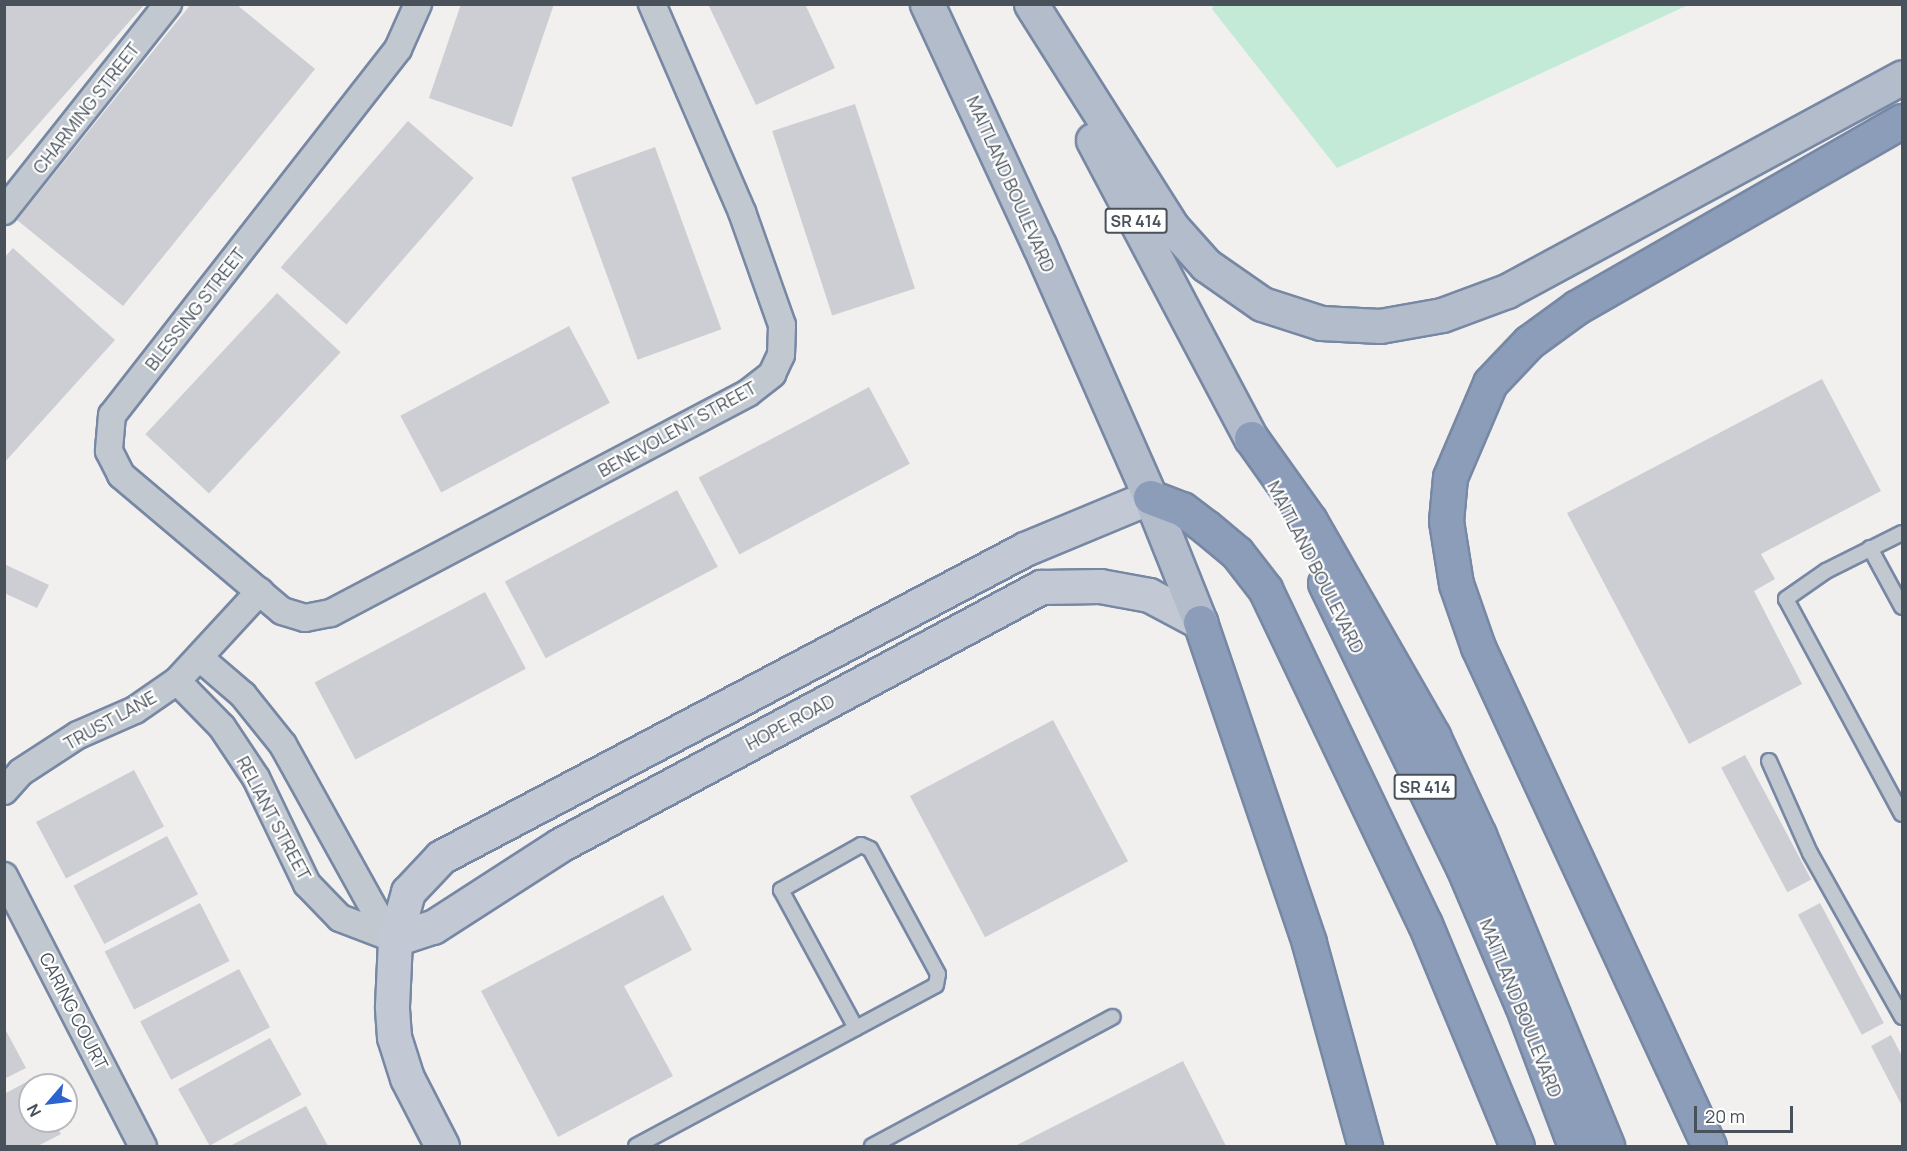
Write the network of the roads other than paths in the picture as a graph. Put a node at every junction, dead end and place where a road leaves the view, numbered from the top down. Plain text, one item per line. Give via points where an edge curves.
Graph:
1 (168, 4) edge
2 (417, 4) edge
3 (652, 4) edge
4 (927, 4) edge
5 (1021, 4) edge
6 (1031, 4) edge
7 (1902, 77) edge
8 (1902, 121) edge
9 (4, 211) edge
10 (1251, 438) junction
11 (1150, 497) junction
12 (1902, 533) edge
13 (1870, 548) junction
14 (260, 591) junction
15 (1902, 607) edge
16 (1200, 622) junction
17 (200, 658) junction
18 (177, 681) junction
19 (1768, 761) dead end
20 (4, 791) edge
21 (1902, 814) edge
22 (4, 876) edge
23 (391, 936) junction
24 (1113, 1017) dead end
25 (1902, 1017) edge
26 (856, 1028) junction
27 (143, 1146) edge
28 (442, 1146) edge
29 (636, 1146) edge
30 (872, 1146) edge
31 (1365, 1146) edge
32 (1517, 1146) edge
33 (1575, 1146) edge
34 (1607, 1146) edge
35 (1709, 1146) edge

1 - 9 street, CHARMING STREET
2 - 14 street, BLESSING STREET via 398,49 112,415 109,451 121,475
3 - 14 street, BENEVOLENT STREET via 737,201 782,325 781,355 772,374 748,393 331,613 306,618 290,613
4 - 11 main road, MAITLAND BOULEVARD
5 - 10 main road, MAITLAND BOULEVARD / SR 414
6 - 7 main road via 1172,227 1206,265 1262,304 1320,323 1380,326 1442,315 1507,291
8 - 35 highway via 1577,307 1529,342 1490,383 1450,477 1446,520 1456,584 1478,647
10 - 33 highway, MAITLAND BOULEVARD / SR 414 via 1463,867 1522,1005
10 - 34 highway via 1322,540 1433,736 1479,835
11 - 16 main road, MAITLAND BOULEVARD
11 - 23 main road via 1025,549 469,840 441,857 408,892
11 - 32 highway via 1182,509 1206,526 1238,554 1265,589 1425,924
12 - 13 lane
13 - 15 lane
13 - 21 lane via 1786,598
14 - 17 street, TRUST LANE
16 - 23 main road, HOPE ROAD via 1149,595 1100,586 1041,587 560,845 433,927
16 - 31 highway, MAITLAND BOULEVARD via 1309,943
17 - 18 street, TRUST LANE
17 - 23 street via 243,695 283,745
18 - 20 street, TRUST LANE via 135,710 78,735 21,772
18 - 23 street, RELIANT STREET via 222,727 256,778 307,884 340,918
19 - 25 lane via 1810,853
22 - 27 street, CARING COURT
23 - 28 main road via 394,1037 407,1078
24 - 30 lane
26 - 26 lane via 939,980 870,849 861,845 781,890
26 - 29 lane

